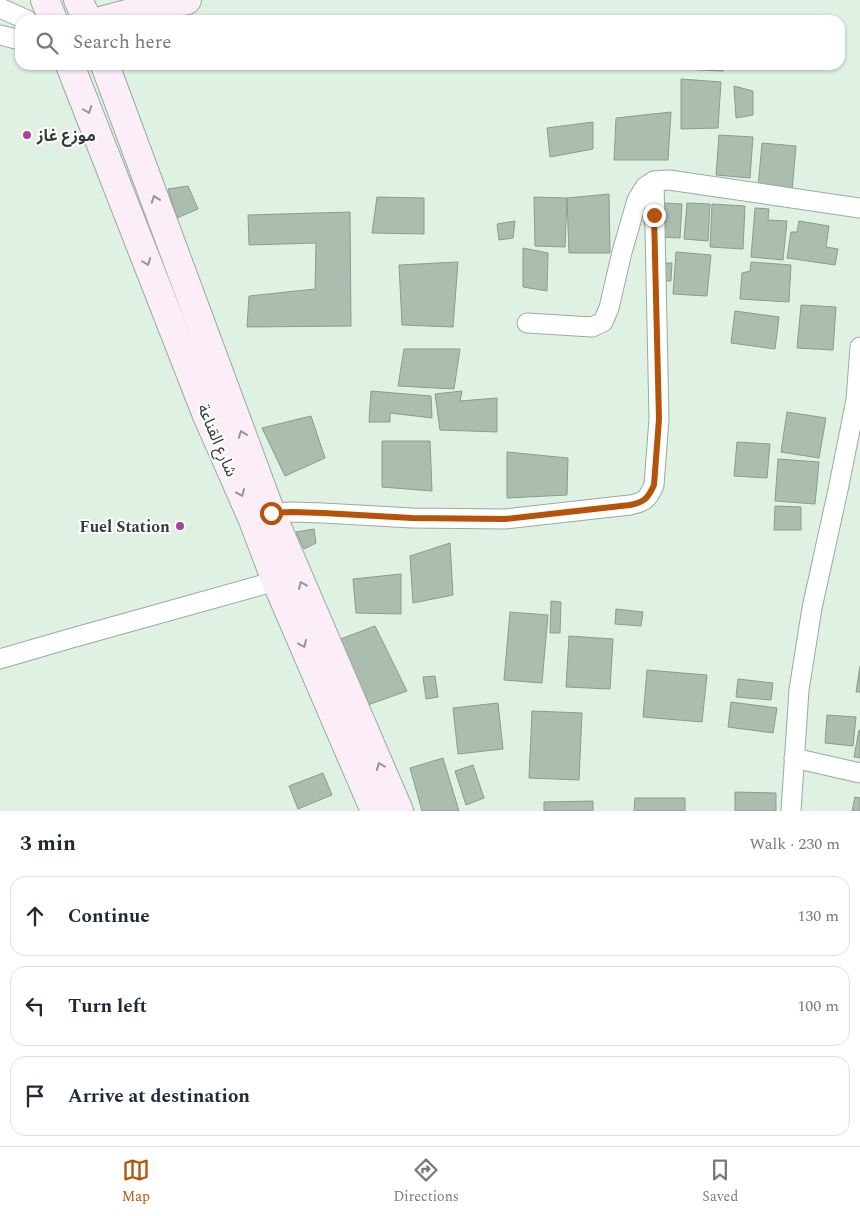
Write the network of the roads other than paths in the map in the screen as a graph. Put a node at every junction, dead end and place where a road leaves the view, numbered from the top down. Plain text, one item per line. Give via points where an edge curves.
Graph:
1 (45, 0) edge
2 (78, 0) edge
3 (187, 0) edge
4 (0, 8) edge
5 (16, 15) edge
6 (51, 15) edge
7 (86, 15) edge
8 (136, 15) edge
9 (0, 35) edge
10 (15, 39) edge
11 (72, 70) edge
12 (107, 70) edge
13 (654, 181) junction
14 (860, 208) edge
15 (527, 323) dead end
16 (860, 347) edge
17 (858, 399) edge
18 (271, 513) junction
19 (276, 582) junction
20 (0, 659) edge
21 (794, 758) junction
22 (860, 773) edge
23 (375, 811) edge
24 (399, 811) edge
25 (791, 811) edge

1 - 6 street
2 - 7 street
3 - 8 street
4 - 5 street
9 - 10 street
11 -> 19 street, شارع القناعة
18 -> 12 street, شارع القناعة
13 - 14 street via 669,180
13 - 15 street via 645,186 637,200 603,322 592,327
13 - 18 street via 659,419 654,485 642,502 505,519
16 - 17 street
17 - 21 street via 811,617 798,690
24 -> 18 street, شارع القناعة
19 - 20 street
19 -> 23 street, شارع القناعة
21 - 22 street
21 - 25 street

